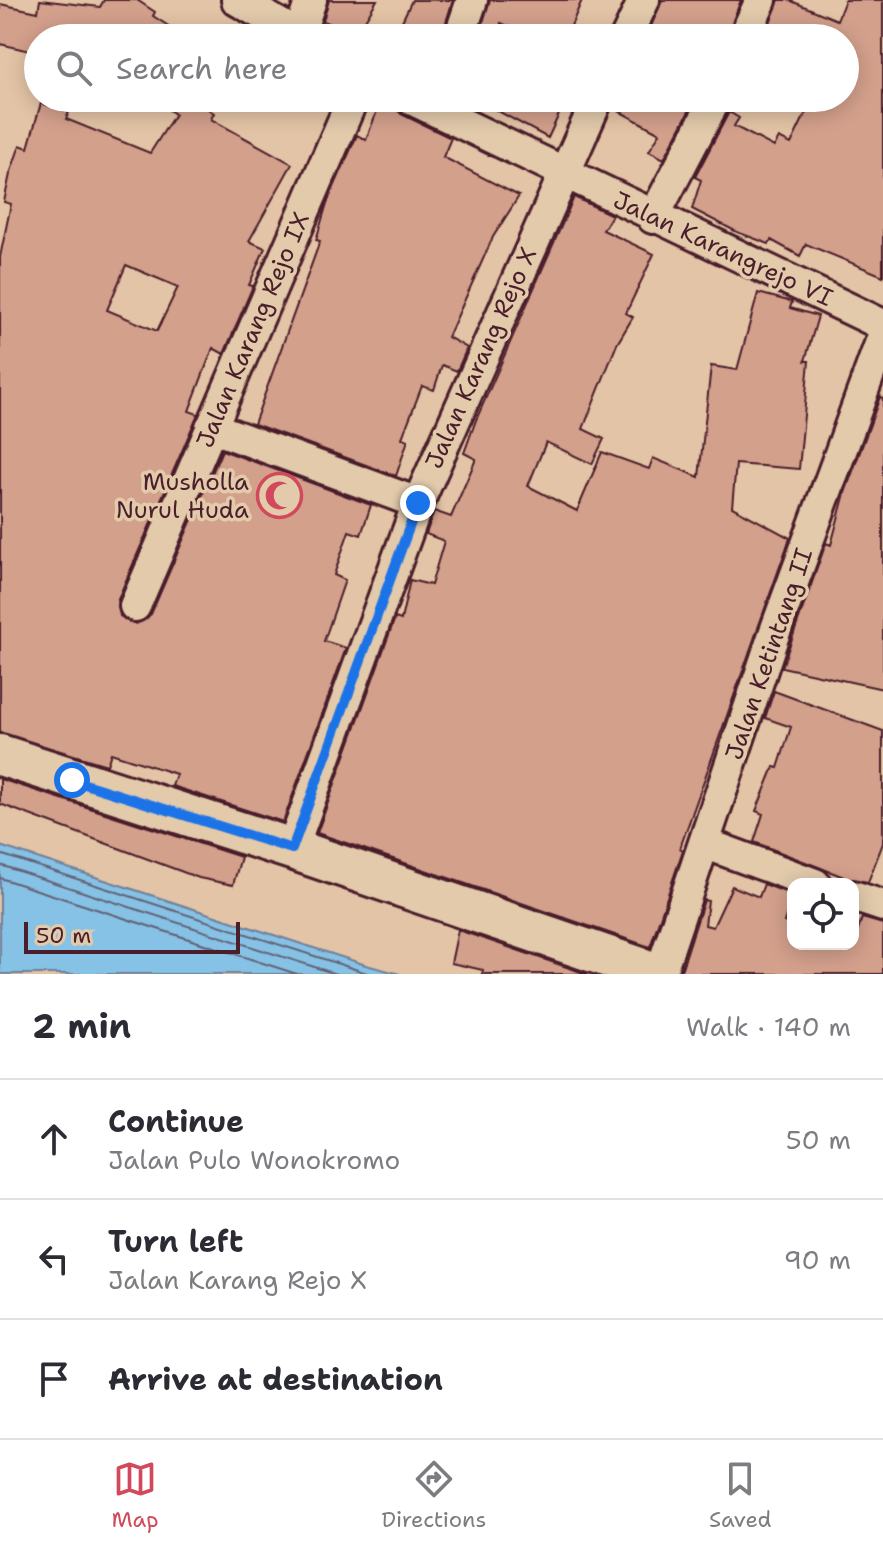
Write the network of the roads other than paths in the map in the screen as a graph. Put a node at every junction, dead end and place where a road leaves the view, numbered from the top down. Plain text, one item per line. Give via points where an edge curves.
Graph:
1 (237, 0) edge
2 (311, 0) edge
3 (472, 0) edge
4 (644, 0) edge
5 (761, 0) edge
6 (280, 24) edge
7 (305, 24) edge
8 (464, 24) edge
9 (633, 24) edge
10 (750, 24) edge
11 (347, 112) edge
12 (451, 112) edge
13 (591, 112) edge
14 (709, 112) edge
15 (563, 172) junction
16 (653, 218) junction
17 (883, 325) edge
18 (883, 336) edge
19 (211, 427) junction
20 (418, 503) junction
21 (135, 606) dead end
22 (0, 755) edge
23 (704, 843) junction
24 (292, 849) junction
25 (799, 878) edge
26 (859, 898) edge
27 (883, 906) edge
28 (659, 974) edge

1 - 6 street
2 - 7 street
3 - 8 street
4 - 9 street
5 - 10 street
11 - 19 street, Jalan Karang Rejo IX
12 - 15 street, Jalan Karangrejo VI
13 - 15 street, Jalan Karang Rejo X
14 - 16 street
15 - 16 street, Jalan Karangrejo VI
15 - 20 street, Jalan Karang Rejo X
16 - 17 street, Jalan Karangrejo VI
18 - 23 street, Jalan Ketintang II
19 - 20 street
19 - 21 street, Jalan Karang Rejo IX
20 - 24 street, Jalan Karang Rejo X
22 - 24 main road
23 - 25 street
23 - 28 street, Jalan Ketintang II
24 - 28 main road
26 - 27 street

